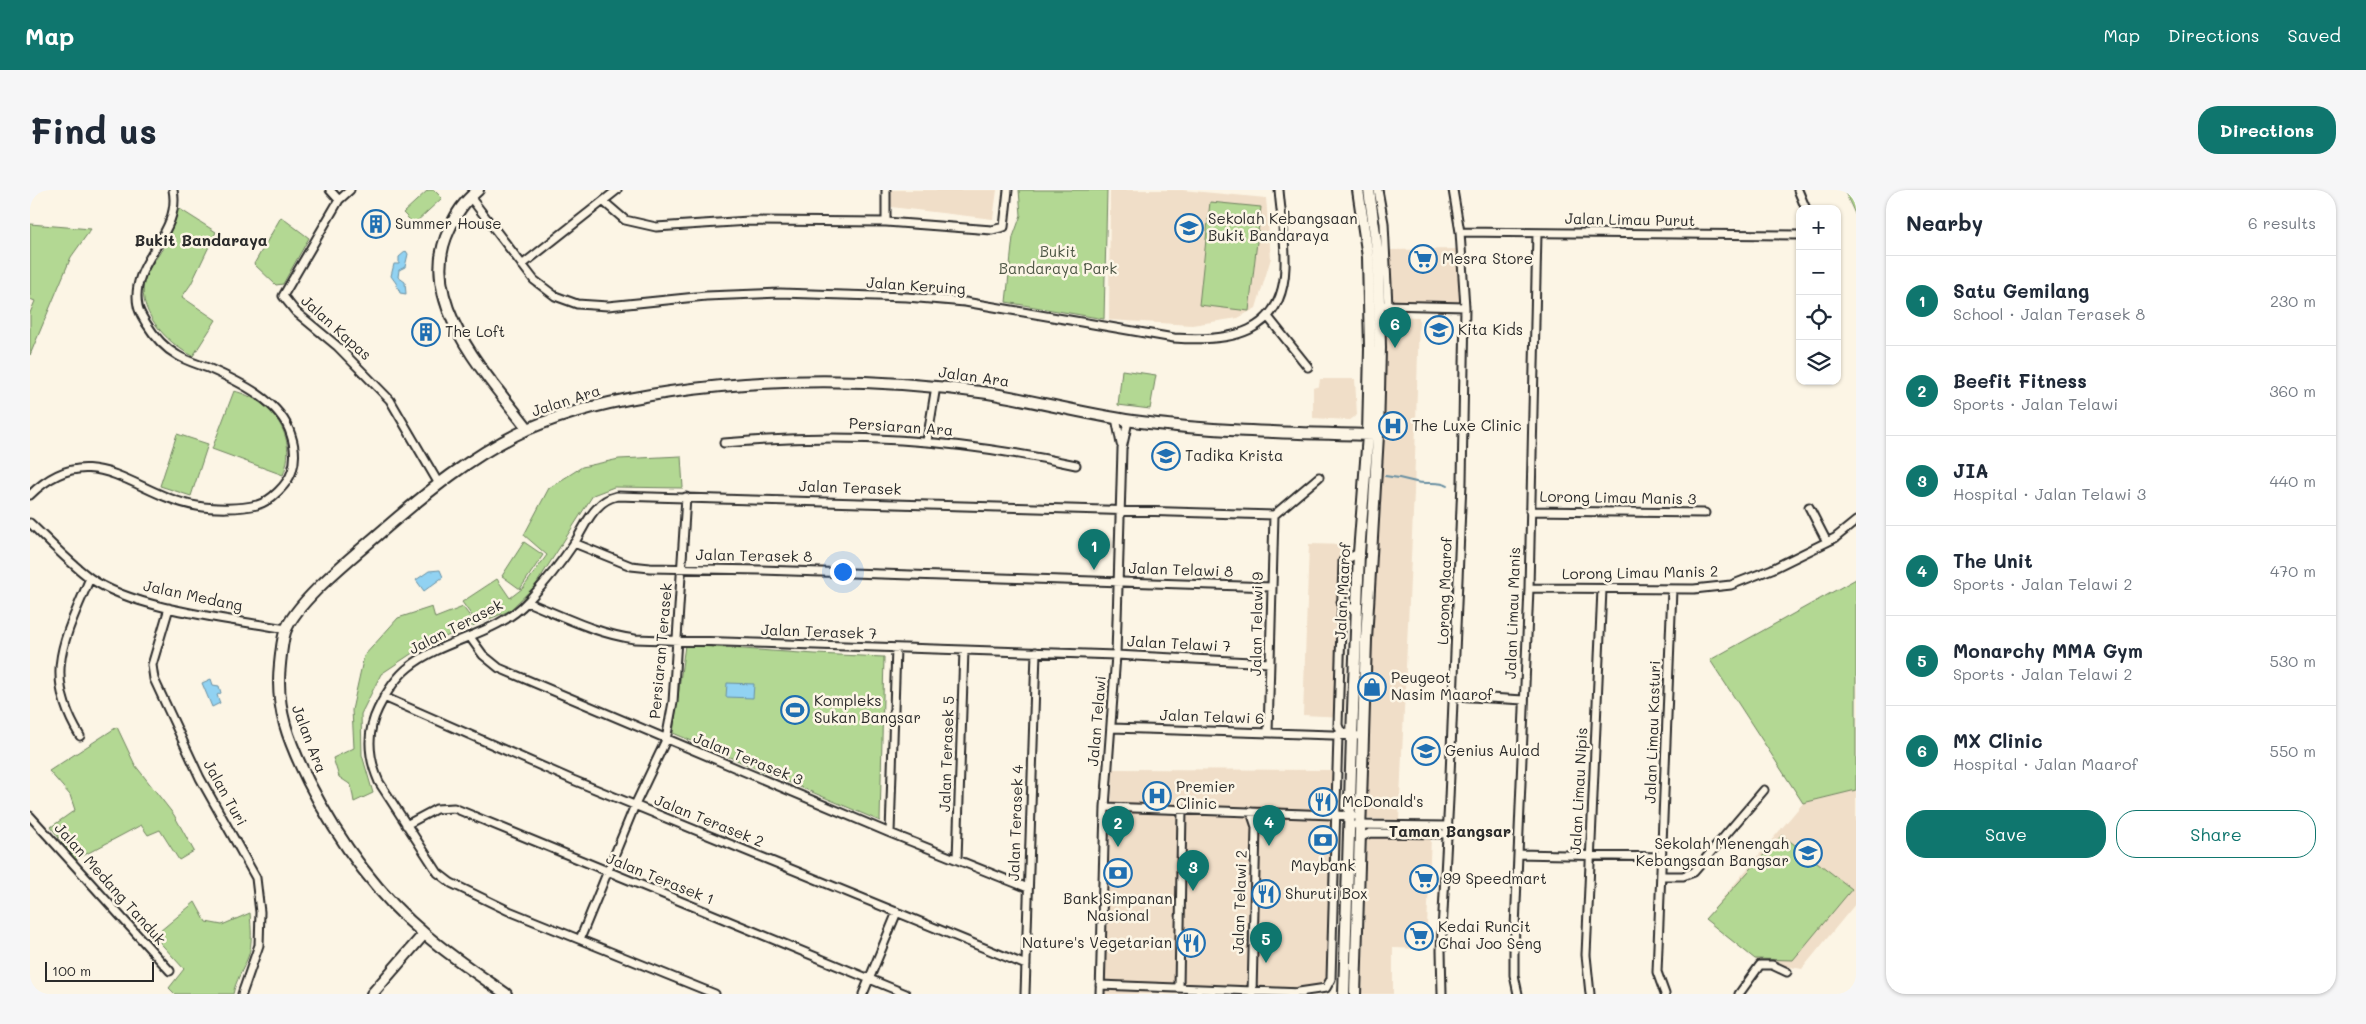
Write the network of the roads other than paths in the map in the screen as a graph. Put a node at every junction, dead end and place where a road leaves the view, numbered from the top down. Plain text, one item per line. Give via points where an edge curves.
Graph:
1 (173, 190) edge
2 (330, 190) edge
3 (350, 190) edge
4 (617, 190) edge
5 (886, 190) edge
6 (1008, 190) edge
7 (1279, 190) edge
8 (1358, 190) edge
9 (1369, 190) edge
10 (1378, 190) edge
11 (1453, 190) edge
12 (1798, 190) edge
13 (474, 193) edge
14 (339, 200) junction
15 (603, 202) junction
16 (1804, 205) edge
17 (886, 222) junction
18 (1460, 232) junction
19 (1537, 232) junction
20 (1796, 235) edge
21 (522, 265) junction
22 (1379, 305) junction
23 (1465, 307) junction
24 (1268, 317) junction
25 (1308, 368) dead end
26 (936, 386) junction
27 (1116, 418) junction
28 (1128, 421) junction
29 (528, 429) junction
30 (1373, 435) junction
31 (927, 441) junction
32 (724, 443) dead end
33 (1122, 449) junction
34 (1076, 465) dead end
35 (1319, 477) dead end
36 (439, 484) junction
37 (30, 495) edge
38 (686, 497) junction
39 (1809, 507) dead end
40 (1120, 511) junction
41 (1530, 511) junction
42 (1705, 513) dead end
43 (1274, 515) junction
44 (1856, 521) edge
45 (30, 523) edge
46 (1828, 542) junction
47 (574, 543) junction
48 (1359, 553) junction
49 (682, 568) junction
50 (90, 578) junction
51 (1118, 582) junction
52 (1272, 587) junction
53 (1529, 588) junction
54 (1602, 589) junction
55 (1672, 589) junction
56 (527, 602) junction
57 (1341, 602) junction
58 (169, 608) junction
59 (1357, 612) junction
60 (286, 629) junction
61 (470, 637) junction
62 (677, 641) junction
63 (896, 648) junction
64 (964, 650) junction
65 (1036, 652) junction
66 (1116, 655) junction
67 (1270, 662) junction
68 (1454, 696) junction
69 (384, 697) junction
70 (1524, 700) junction
71 (1338, 725) junction
72 (1112, 728) junction
73 (1268, 733) junction
74 (1310, 735) junction
75 (1338, 735) junction
76 (80, 736) dead end
77 (1352, 736) junction
78 (1363, 736) junction
79 (666, 740) junction
80 (1764, 790) dead end
81 (635, 805) junction
82 (1105, 807) junction
83 (1182, 810) junction
84 (1251, 812) junction
85 (30, 816) edge
86 (1334, 816) junction
87 (1349, 821) junction
88 (1360, 821) junction
89 (406, 826) junction
90 (1434, 830) junction
91 (1448, 830) junction
92 (890, 833) junction
93 (1359, 838) junction
94 (1518, 854) junction
95 (1590, 855) junction
96 (1662, 857) junction
97 (957, 859) junction
98 (607, 873) junction
99 (1660, 876) junction
100 (1028, 888) junction
101 (897, 912) junction
102 (424, 934) junction
103 (580, 939) junction
104 (1026, 964) junction
105 (170, 971) dead end
106 (1787, 972) dead end
107 (1345, 976) junction
108 (869, 979) junction
109 (1331, 979) junction
110 (1100, 985) junction
111 (1177, 991) edge
112 (1187, 991) edge
113 (1252, 992) edge
114 (1302, 993) edge
115 (242, 994) edge
116 (372, 994) edge
117 (506, 994) edge
118 (715, 994) edge
119 (863, 994) edge
120 (906, 994) edge
121 (1025, 994) edge
122 (1100, 994) edge
123 (1344, 994) edge
124 (1356, 994) edge
125 (1442, 994) edge
126 (1518, 994) edge
127 (1590, 994) edge
128 (1665, 994) edge
129 (1739, 994) edge

1 - 37 street via 172,220 143,270 138,290 142,317 162,345 178,356 248,388 276,411 288,425 294,445 291,473 275,494 258,504 241,506 196,506 111,472 84,469 55,477
2 - 14 street
3 - 14 street, Jalan Kapas
4 - 15 street
5 - 17 street
6 - 17 street via 1004,227 992,230
7 - 24 street, Jalan Keruing via 1285,275 1278,305
8 - 22 street, Jalan Maarof
9 - 22 street, Jalan Maarof via 1378,256
10 - 22 street, Jalan Maarof via 1384,223
11 - 18 street, Lorong Maarof
12 - 16 street
13 - 21 street, Jalan Keruing
13 - 29 street via 463,202 443,245 442,291 461,338
14 - 36 street, Jalan Kapas via 284,296 296,312 337,346 390,400
15 - 17 street via 625,220 656,227 749,221
15 - 21 street
18 - 19 street, Jalan Limau Purut
18 - 23 street, Lorong Maarof
19 - 20 street, Jalan Limau Purut
19 - 41 street, Jalan Limau Manis
21 - 24 street, Jalan Keruing via 534,280 555,296 577,304 608,306 706,296 780,293 907,297 965,302 1200,340 1229,338 1251,330
22 - 23 street
22 - 30 street, Jalan Maarof
23 - 68 street, Lorong Maarof
24 - 25 street
26 - 27 street, Jalan Ara
26 - 29 street, Jalan Ara via 783,382 698,388 603,403
26 - 31 street, Persiaran Ara
27 - 28 street, Jalan Ara
27 - 33 street, Jalan Telawi
28 - 30 street, Jalan Ara via 1203,429
28 - 33 street, Jalan Telawi
29 - 36 street, Jalan Ara via 485,451
30 - 48 street, Jalan Maarof
30 - 78 street, Jalan Maarof
31 - 32 street, Persiaran Ara via 825,437
31 - 34 street, Persiaran Ara via 1018,453
33 - 40 street, Jalan Telawi
35 - 43 street
36 - 60 street, Jalan Ara via 335,574 306,602
38 - 40 street, Jalan Terasek
38 - 47 street, Jalan Terasek via 617,496 607,499 597,508
38 - 49 street, Persiaran Terasek
39 - 46 street
40 - 43 street
40 - 51 street, Jalan Telawi
41 - 42 street, Lorong Limau Manis 3
41 - 53 street, Jalan Limau Manis
43 - 52 street, Jalan Telawi 9
44 - 46 street, Lorong Limau Manis 2
45 - 50 street, Jalan Medang
46 - 55 street, Lorong Limau Manis 2 via 1730,585
47 - 49 street, Jalan Terasek 8 via 631,566
47 - 56 street, Jalan Terasek
48 - 57 street via 1343,561
48 - 59 street, Jalan Maarof
49 - 51 street, Jalan Terasek 8
49 - 62 street, Persiaran Terasek
50 - 58 street, Jalan Medang via 110,589
50 - 76 street via 66,636 60,663 64,704
51 - 52 street, Jalan Telawi 8
51 - 66 street, Jalan Telawi
52 - 67 street, Jalan Telawi 9
53 - 54 street, Lorong Limau Manis 2
53 - 70 street, Jalan Limau Manis
54 - 55 street, Lorong Limau Manis 2
54 - 95 street, Jalan Limau Nipis
55 - 96 street, Jalan Limau Kasturi
56 - 61 street, Jalan Terasek via 512,616
56 - 62 street, Jalan Terasek 7 via 618,637
57 - 59 street
57 - 71 street
58 - 60 street, Jalan Medang
58 - 115 street, Jalan Turi via 152,665 154,679 200,778 252,868 258,888 259,945
59 - 77 street, Jalan Maarof
60 - 102 street, Jalan Ara via 278,694 297,759 344,844 378,888
61 - 69 street, Jalan Terasek via 433,652 409,667
61 - 79 street, Jalan Terasek 3 via 483,655 499,668
62 - 63 street, Jalan Terasek 7
62 - 79 street, Persiaran Terasek via 673,702
63 - 64 street, Jalan Terasek 7
63 - 92 street
64 - 65 street, Jalan Terasek 7
64 - 97 street, Jalan Terasek 5
65 - 66 street, Jalan Terasek 7
65 - 100 street, Jalan Terasek 4
66 - 67 street, Jalan Telawi 7
66 - 72 street, Jalan Telawi
67 - 73 street, Jalan Telawi 9
68 - 70 street
68 - 91 street, Lorong Maarof
69 - 81 street, Jalan Terasek 2
69 - 89 street, Jalan Terasek via 372,722 373,767
70 - 94 street, Jalan Limau Manis
71 - 74 street, Jalan Telawi 6 via 1335,730
71 - 77 street via 1340,730
72 - 73 street, Jalan Telawi 6
72 - 82 street, Jalan Telawi
73 - 74 street, Jalan Telawi 6
74 - 75 street, Jalan Telawi 6
75 - 77 street, Jalan Telawi 6
75 - 86 street
77 - 78 street, Jalan Telawi 6
77 - 87 street, Jalan Maarof
78 - 88 street, Jalan Maarof
79 - 81 street, Persiaran Terasek
79 - 92 street, Jalan Terasek 3
80 - 99 street via 1694,872 1683,876
81 - 98 street, Persiaran Terasek
81 - 101 street, Jalan Terasek 2
82 - 83 street
82 - 110 street, Jalan Telawi
83 - 84 street
83 - 111 street
84 - 86 street
84 - 113 street, Jalan Telawi 2 via 1256,827
85 - 105 street, Jalan Medang Tanduk
86 - 87 street
86 - 109 street
87 - 88 street
87 - 107 street, Jalan Maarof
88 - 90 street
88 - 93 street, Jalan Maarof
89 - 98 street, Jalan Terasek 1 via 436,809 454,808
89 - 103 street, Jalan Terasek via 438,873 451,884
90 - 91 street
90 - 93 street via 1370,833
91 - 125 street, Lorong Maarof via 1441,950
92 - 97 street, Jalan Terasek 3
93 - 124 street, Jalan Maarof
94 - 95 street
94 - 126 street, Jalan Limau Manis via 1514,952
95 - 96 street
95 - 127 street, Jalan Limau Nipis via 1586,955
96 - 99 street, Jalan Limau Kasturi
97 - 100 street, Jalan Terasek 3
98 - 103 street, Persiaran Terasek
98 - 108 street, Jalan Terasek 1
99 - 128 street, Jalan Limau Kasturi via 1657,972
100 - 104 street, Jalan Terasek 4
101 - 104 street, Jalan Terasek 2
101 - 108 street
102 - 116 street
102 - 117 street, Jalan Ara
103 - 118 street, Jalan Terasek
104 - 121 street, Jalan Terasek 4
106 - 129 street via 1772,965 1760,965
107 - 109 street via 1337,982
107 - 123 street, Jalan Maarof
108 - 119 street
108 - 120 street, Jalan Terasek 1
109 - 114 street via 1326,988
110 - 111 street via 1165,987
110 - 122 street, Jalan Telawi
111 - 112 street
112 - 113 street
113 - 114 street

